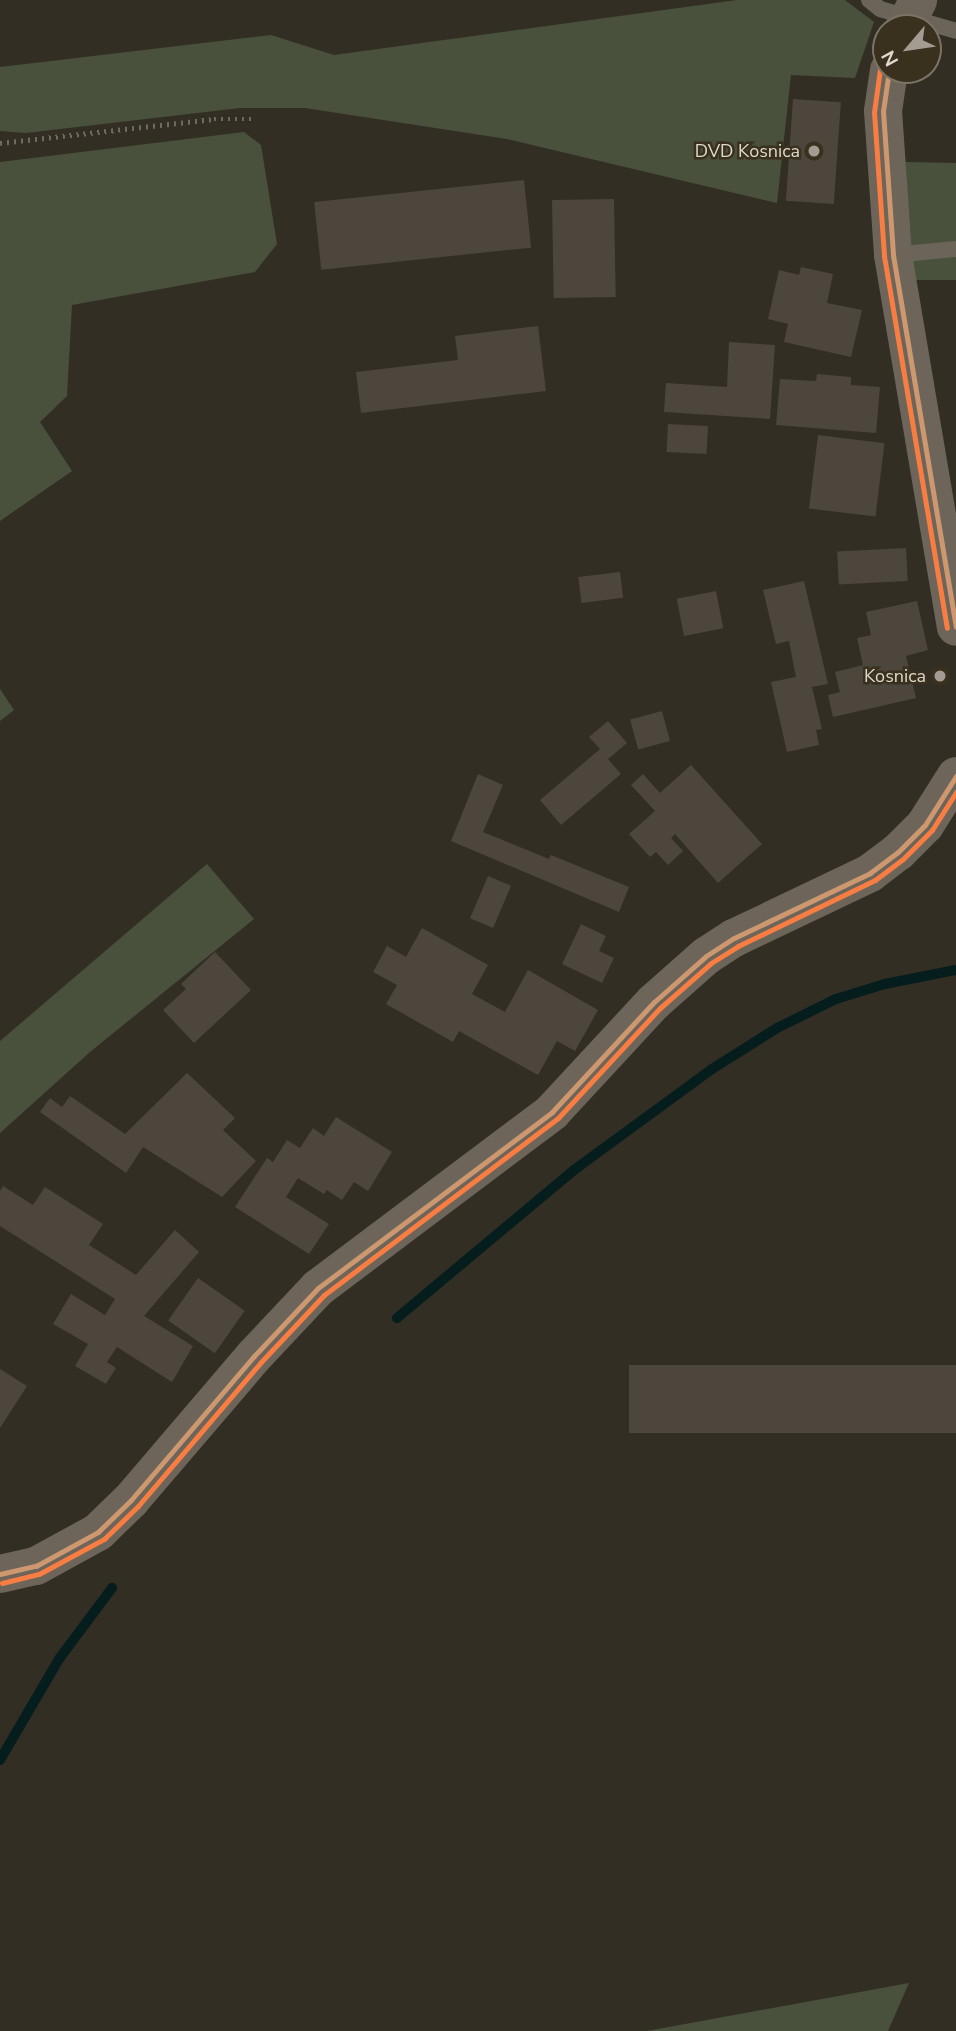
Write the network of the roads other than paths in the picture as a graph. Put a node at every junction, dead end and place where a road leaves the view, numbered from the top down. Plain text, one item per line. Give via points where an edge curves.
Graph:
1 (869, 0) edge
2 (905, 14) edge
3 (887, 84) edge
4 (956, 249) edge
5 (893, 255) junction
6 (956, 627) edge
7 (956, 776) edge
8 (3, 1581) edge

1 - 2 lane via 880,9
3 - 5 street via 883,111
4 - 5 lane
5 - 6 street
7 - 8 street via 925,825 898,852 870,873 706,956 654,1002 552,1112 318,1288 98,1532

